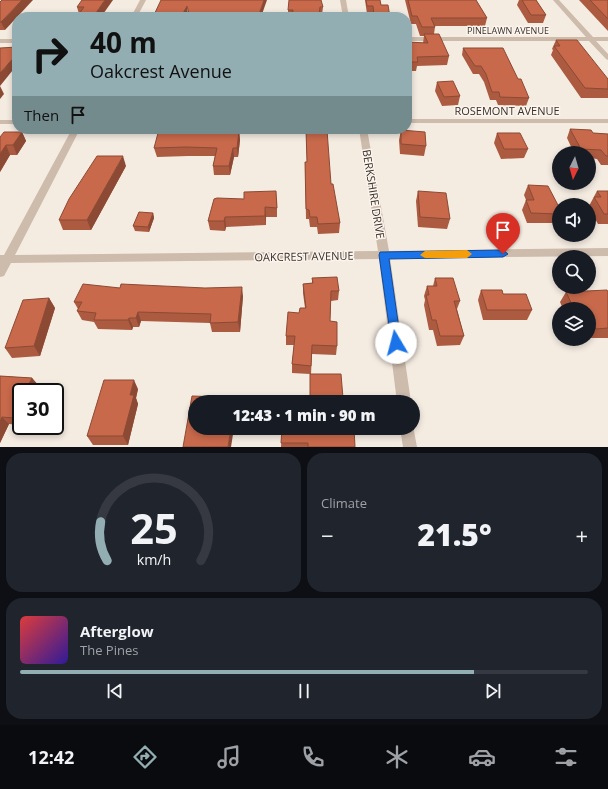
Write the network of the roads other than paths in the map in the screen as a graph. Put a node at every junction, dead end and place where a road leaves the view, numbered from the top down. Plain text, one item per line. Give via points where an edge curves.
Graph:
1 (142, 0) edge
2 (343, 0) edge
3 (556, 0) edge
4 (136, 12) edge
5 (345, 12) edge
6 (412, 39) edge
7 (592, 39) junction
8 (608, 39) edge
9 (0, 41) edge
10 (12, 41) edge
11 (608, 58) edge
12 (608, 121) edge
13 (0, 122) edge
14 (12, 122) edge
15 (412, 122) edge
16 (73, 134) edge
17 (364, 134) edge
18 (608, 252) edge
19 (384, 255) junction
20 (4, 259) edge
21 (0, 274) edge
22 (403, 395) edge
23 (408, 435) edge
24 (410, 447) edge

1 - 4 street
2 - 5 street
3 - 7 street
6 - 7 street, PINELAWN AVENUE
7 - 8 street, PINELAWN AVENUE
7 - 11 street
9 - 10 street
12 - 15 street, ROSEMONT AVENUE
13 - 14 street
16 - 20 street
17 - 19 street, BERKSHIRE DRIVE
18 - 19 street, OAKCREST AVENUE
19 - 20 street, OAKCREST AVENUE
19 - 22 street, BERKSHIRE DRIVE
20 - 21 street
23 - 24 street

